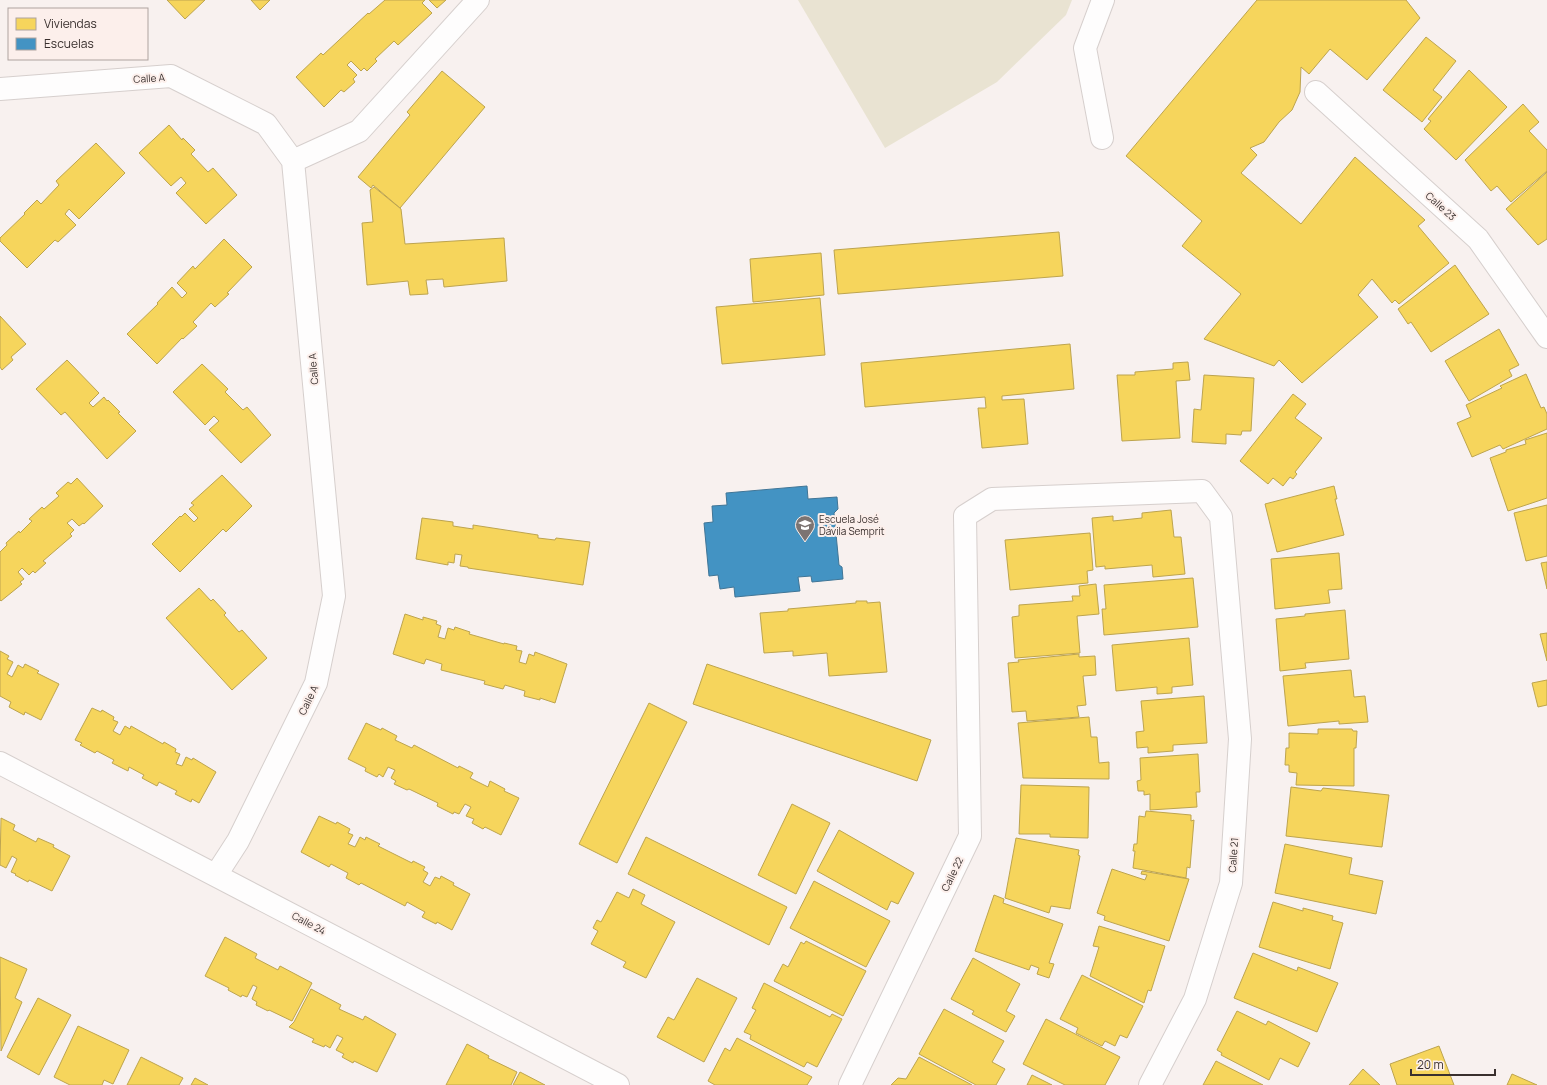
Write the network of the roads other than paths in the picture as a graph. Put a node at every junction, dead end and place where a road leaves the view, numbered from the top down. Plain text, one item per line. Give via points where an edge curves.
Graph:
1 (478, 0) edge
2 (1103, 0) edge
3 (0, 89) edge
4 (1316, 92) dead end
5 (1102, 138) dead end
6 (293, 161) junction
7 (1547, 337) edge
8 (967, 643) joint
9 (0, 763) edge
10 (216, 875) junction
11 (618, 1085) edge
12 (850, 1085) edge
13 (1150, 1085) edge

1 - 6 street via 359,131
2 - 5 street via 1085,48
3 - 6 street, Calle A via 171,76 266,124
4 - 7 street, Calle 23 via 1478,239
6 - 10 street, Calle A via 334,596 316,683 238,841
8 - 12 street, Calle 22 via 970,836
8 - 13 street, Calle 21 via 965,516 992,499 1202,491 1221,517 1240,739 1231,883 1195,999
9 - 10 street, Calle 24
10 - 11 street, Calle 24

